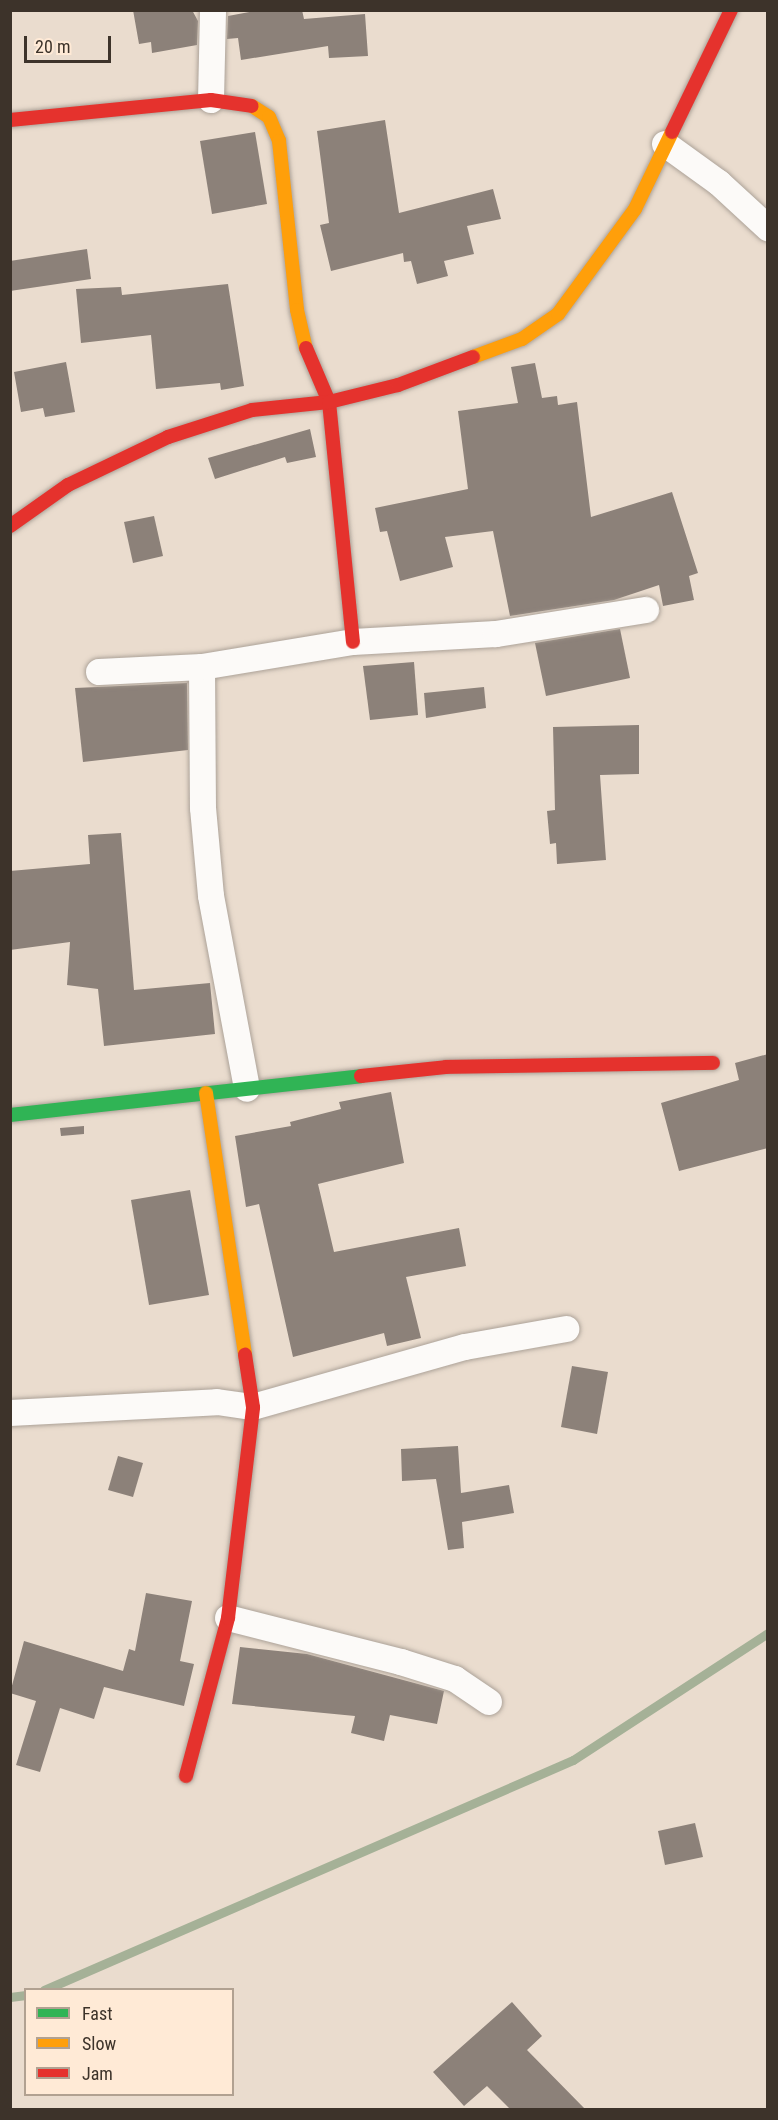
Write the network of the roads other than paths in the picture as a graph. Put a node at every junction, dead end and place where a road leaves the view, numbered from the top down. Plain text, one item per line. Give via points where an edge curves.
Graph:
1 (213, 10) edge
2 (731, 10) edge
3 (211, 100) junction
4 (10, 120) edge
5 (665, 144) junction
6 (768, 228) edge
7 (329, 402) junction
8 (10, 526) edge
9 (646, 610) dead end
10 (353, 642) junction
11 (202, 667) junction
12 (99, 672) dead end
13 (713, 1063) dead end
14 (247, 1089) junction
15 (206, 1093) junction
16 (10, 1115) edge
17 (566, 1329) dead end
18 (253, 1407) junction
19 (10, 1413) edge
20 (228, 1618) junction
21 (489, 1702) dead end
22 (186, 1776) dead end

1 - 3 street
2 - 5 street
3 - 4 street
3 - 7 street via 257,107 269,117 279,141 297,310 307,352
5 - 6 street via 719,183
5 - 7 street via 635,209 558,314 522,339 398,385
7 - 8 street via 252,410 168,437 68,485
7 - 10 street
9 - 10 street via 496,634
10 - 11 street
11 - 12 street
11 - 14 street via 203,808 211,896
13 - 14 street via 446,1067
14 - 15 street
15 - 16 street
15 - 18 street
17 - 18 street via 465,1347
18 - 19 street via 217,1402
18 - 20 street
20 - 21 street via 454,1679
20 - 22 street

